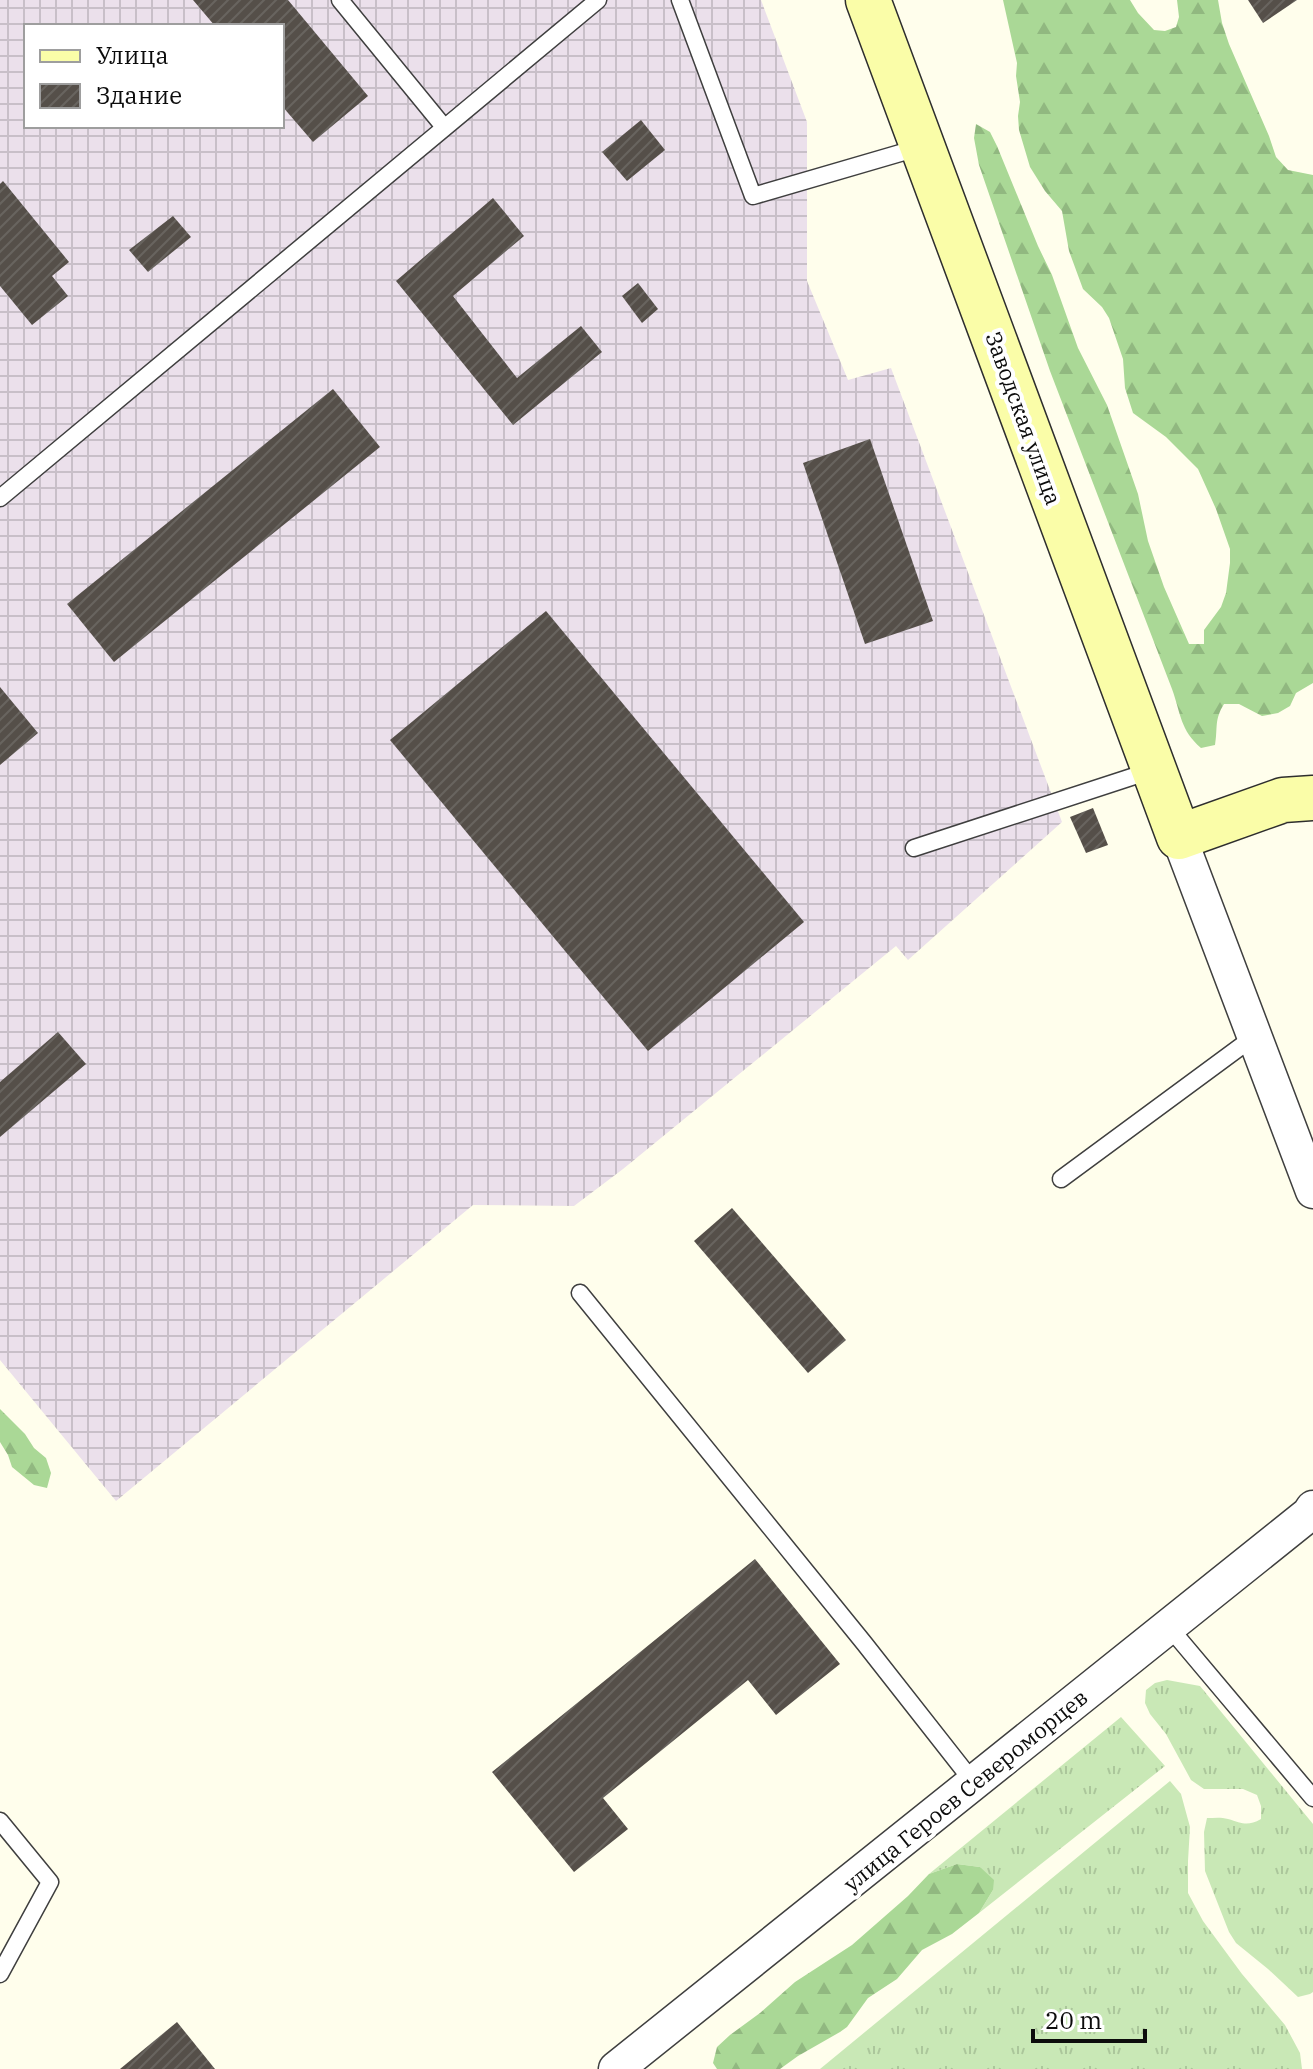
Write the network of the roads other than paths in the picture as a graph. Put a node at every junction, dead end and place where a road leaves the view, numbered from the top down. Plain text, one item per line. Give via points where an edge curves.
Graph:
1 (340, 0) edge
2 (598, 0) edge
3 (680, 0) edge
4 (868, 0) edge
5 (444, 127) junction
6 (923, 147) junction
7 (0, 498) edge
8 (1154, 769) junction
9 (1313, 798) edge
10 (1179, 837) junction
11 (914, 848) dead end
12 (1255, 1036) junction
13 (1061, 1179) dead end
14 (1313, 1191) edge
15 (580, 1293) dead end
16 (1313, 1508) edge
17 (1169, 1627) junction
18 (974, 1783) junction
19 (1313, 1798) edge
20 (0, 1821) edge
21 (0, 1974) edge
22 (616, 2069) edge

1 - 5 lane
2 - 5 lane
3 - 6 lane via 753,196
4 - 6 street, Заводская улица
5 - 7 lane
6 - 8 street, Заводская улица
8 - 10 street, Заводская улица
8 - 11 lane
9 - 10 street via 1283,800
10 - 12 street
12 - 13 lane
12 - 14 street
15 - 18 lane
16 - 17 street, улица Героев Североморцев
17 - 18 street, улица Героев Североморцев
17 - 19 lane
18 - 22 street, улица Героев Североморцев
20 - 21 lane via 50,1882

